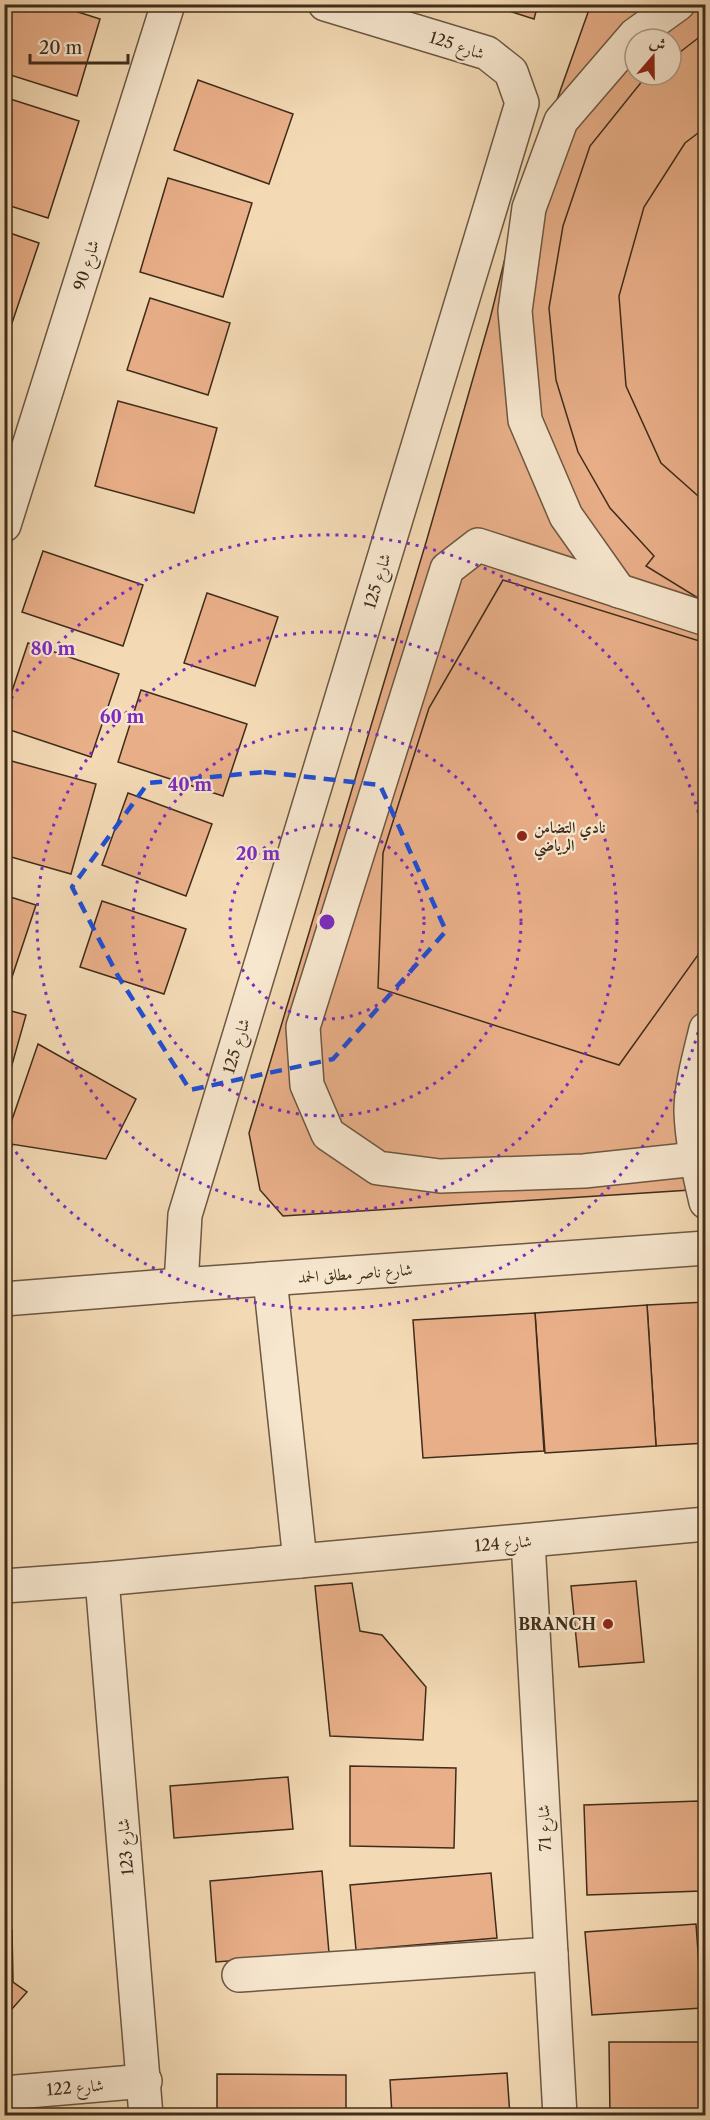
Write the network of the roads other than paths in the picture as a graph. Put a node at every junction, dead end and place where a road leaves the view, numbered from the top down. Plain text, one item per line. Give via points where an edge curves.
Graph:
1 (168, 4) edge
2 (325, 4) edge
3 (678, 4) edge
4 (6, 513) edge
5 (619, 591) junction
6 (705, 619) edge
7 (705, 1029) edge
8 (696, 1159) junction
9 (705, 1202) edge
10 (705, 1248) edge
11 (270, 1279) junction
12 (181, 1285) junction
13 (4, 1299) edge
14 (705, 1524) edge
15 (528, 1541) junction
16 (300, 1561) junction
17 (102, 1579) junction
18 (4, 1586) edge
19 (551, 1954) junction
20 (239, 1975) dead end
21 (145, 2081) junction
22 (4, 2093) edge
23 (147, 2115) edge
24 (560, 2115) edge

1 - 4 street, شارع 90
2 - 12 street, شارع 125 via 487,53 512,72 522,103 185,1215
3 - 5 street via 635,35 561,121 529,208 515,310 525,420 566,516
5 - 6 street
5 - 8 street via 478,545 447,569 303,1027 307,1085 328,1134 378,1168 440,1176 584,1171
7 - 8 street via 691,1110
8 - 9 street
10 - 11 street, شارع ناصر مطلق الحمد
11 - 12 street, شارع ناصر مطلق الحمد
11 - 16 street
12 - 13 street, شارع ناصر مطلق الحمد
14 - 15 street, شارع 124
15 - 16 street, شارع 124
15 - 19 street, شارع 71
16 - 17 street, شارع 124
17 - 18 street, شارع 124
17 - 21 street, شارع 123
19 - 20 street
19 - 24 street, شارع 71
21 - 22 street, شارع 122
21 - 23 street, شارع 123

